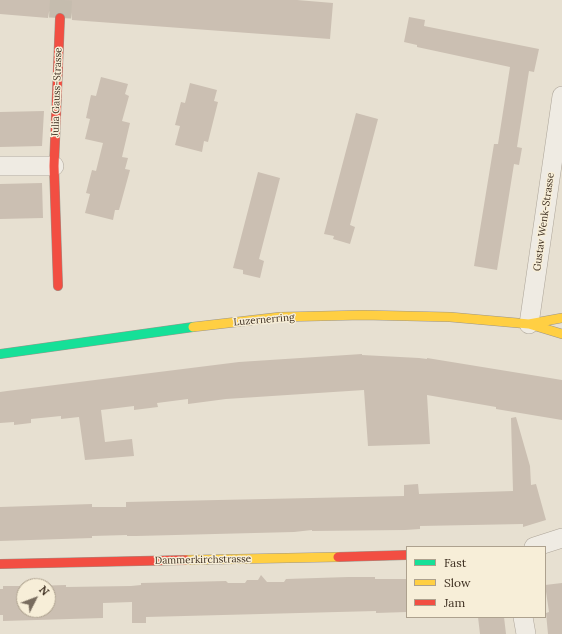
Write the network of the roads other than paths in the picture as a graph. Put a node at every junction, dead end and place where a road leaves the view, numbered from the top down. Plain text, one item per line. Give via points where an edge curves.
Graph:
1 (60, 18) tunnel mouth
2 (562, 96) edge
3 (0, 166) edge
4 (54, 166) junction
5 (58, 286) dead end
6 (562, 318) edge
7 (529, 324) junction
8 (562, 329) edge
9 (562, 334) edge
10 (554, 341) dead end
11 (0, 354) edge
12 (562, 538) edge
13 (537, 546) edge
14 (406, 555) edge
15 (0, 564) edge
16 (523, 618) edge
17 (526, 634) edge

1 - 4 main road, Julia Gauss-Strasse
2 - 7 street, Gustav Wenk-Strasse
3 - 4 street
4 - 5 main road, Julia Gauss-Strasse
6 - 7 main road, Luzernerring
7 - 8 main road
7 - 9 main road
7 - 10 main road, Luzernerring
7 - 11 main road, Luzernerring via 450,317 280,317
12 - 13 street
14 - 15 main road, Dammerkirchstrasse
16 - 17 street

